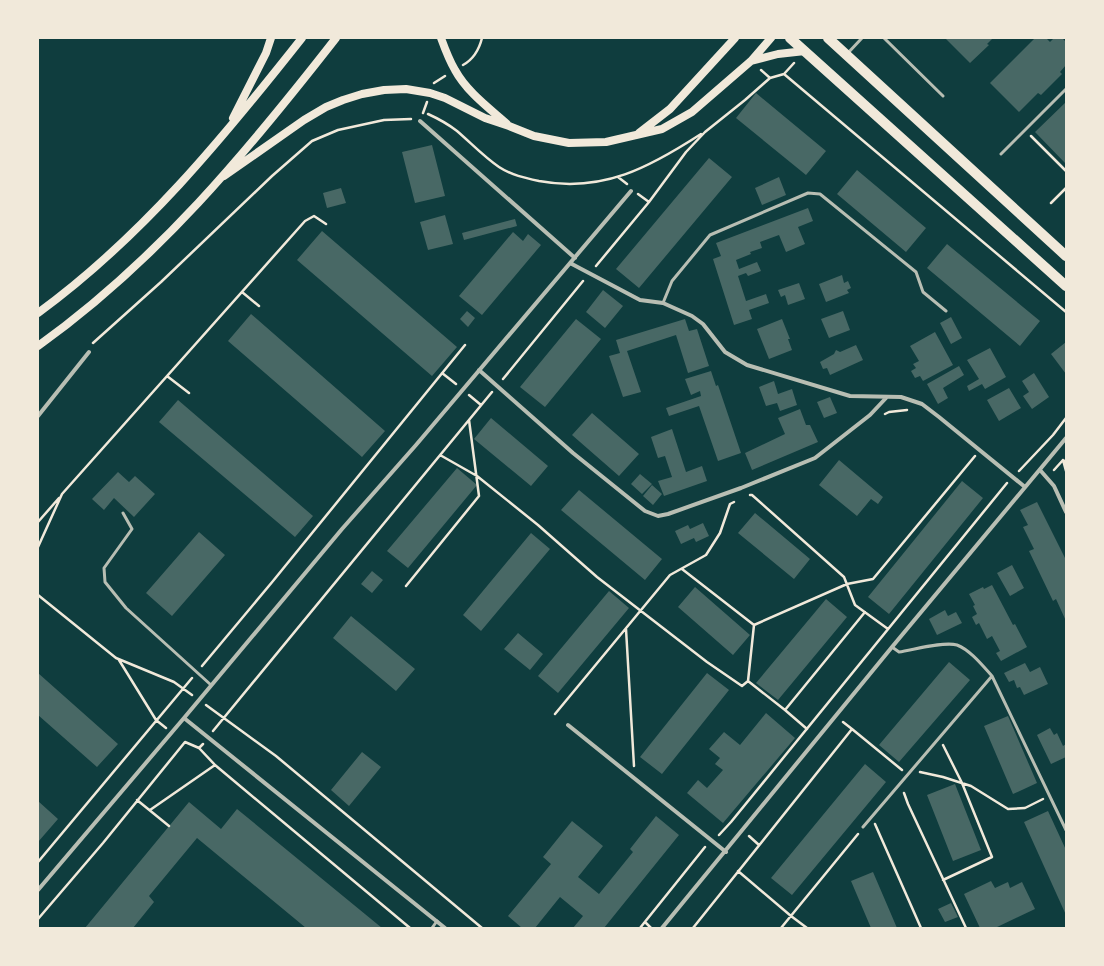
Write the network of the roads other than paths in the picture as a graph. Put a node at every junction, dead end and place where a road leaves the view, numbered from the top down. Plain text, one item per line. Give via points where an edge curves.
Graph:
1 (271, 38) edge
2 (302, 38) edge
3 (336, 38) edge
4 (441, 38) edge
5 (735, 38) edge
6 (771, 38) edge
7 (790, 38) edge
8 (828, 38) edge
9 (862, 38) edge
10 (884, 38) edge
11 (805, 52) junction
12 (847, 54) junction
13 (751, 61) junction
14 (1066, 89) edge
15 (943, 96) dead end
16 (420, 118) road end
17 (509, 126) junction
18 (225, 134) junction
19 (637, 135) junction
20 (1001, 154) dead end
21 (224, 176) junction
22 (631, 191) dead end
23 (1066, 256) edge
24 (575, 258) junction
25 (570, 263) junction
26 (1066, 286) edge
27 (662, 303) junction
28 (946, 311) dead end
29 (38, 313) edge
30 (38, 346) edge
31 (89, 352) road end
32 (480, 370) junction
33 (886, 398) junction
34 (38, 416) edge
35 (1066, 438) edge
36 (1040, 470) junction
37 (1025, 487) junction
38 (1066, 512) edge
39 (123, 514) dead end
40 (892, 647) junction
41 (992, 676) junction
42 (212, 686) junction
43 (184, 718) junction
44 (568, 725) dead end
45 (863, 827) road end
46 (1066, 830) edge
47 (726, 852) junction
48 (38, 890) edge
49 (437, 921) junction
50 (432, 928) edge
51 (445, 928) edge
52 (662, 928) edge

1 - 18 main road via 257,74
2 - 18 main road
3 - 21 main road
4 - 17 main road via 455,70 464,82 475,96
5 - 19 main road via 670,109
6 - 13 main road
7 - 11 main road
8 - 12 main road
9 - 12 lane
10 - 15 lane
11 - 13 main road via 778,54
11 - 26 main road
12 - 23 main road
13 - 19 main road via 692,112 662,128
14 - 20 lane
16 - 24 street
17 - 19 main road via 534,136 569,143 606,142
17 - 21 main road via 430,93 406,89 384,90 362,94 326,107
18 - 29 main road via 138,227
21 - 30 main road via 147,256 108,291
22 - 24 street
24 - 25 street
25 - 27 street via 640,300
25 - 32 street
27 - 28 lane via 672,280 710,235 808,193 820,194 916,272 923,292
27 - 33 street via 692,316 703,324 725,352 747,365 850,396
31 - 34 street
32 - 33 street via 585,463 645,511 658,516 741,488 815,458 870,415
32 - 42 street via 339,533
33 - 37 street via 901,398 922,404
35 - 36 street
36 - 37 street
36 - 38 street via 1054,486
37 - 40 street
39 - 42 lane via 132,530 104,568 105,582 126,608
40 - 41 lane via 899,652 948,644 958,646
40 - 47 street
41 - 45 lane
41 - 46 lane
42 - 43 street
43 - 48 street
43 - 49 street
44 - 47 street
47 - 52 street
49 - 50 lane
49 - 51 street

